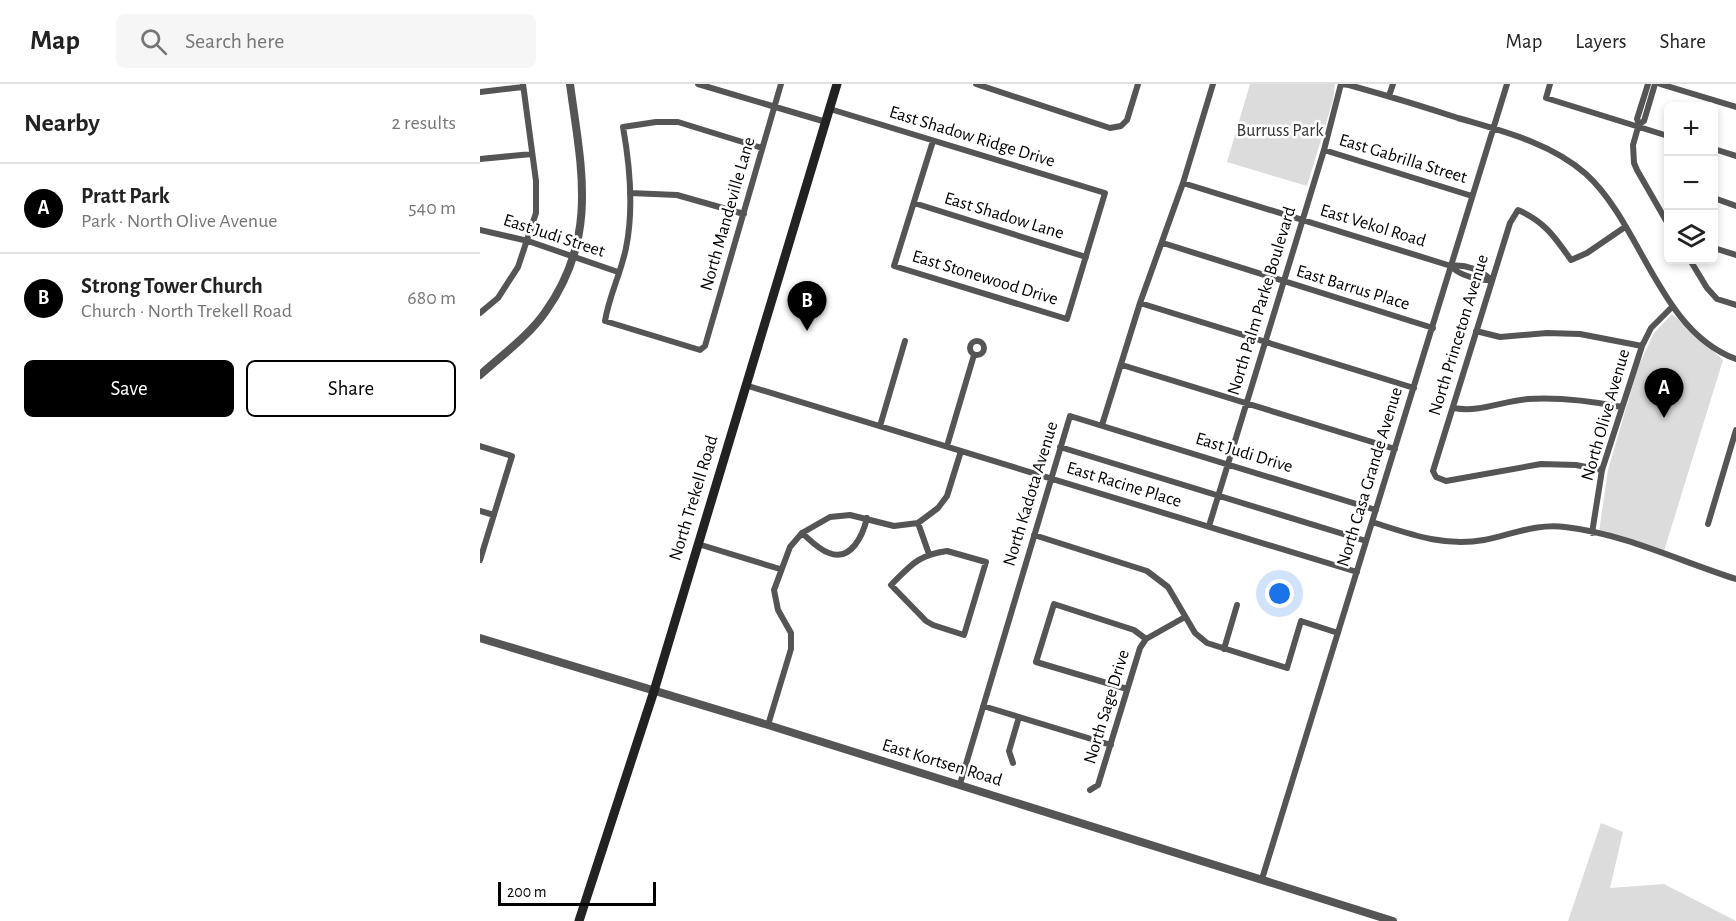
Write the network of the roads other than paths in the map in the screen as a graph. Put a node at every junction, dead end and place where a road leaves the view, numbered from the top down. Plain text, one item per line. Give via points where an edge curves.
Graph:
1 (570, 84) edge
2 (698, 84) edge
3 (782, 84) edge
4 (837, 84) edge
5 (976, 84) edge
6 (1138, 84) edge
7 (1213, 84) edge
8 (1341, 84) edge
9 (1393, 84) edge
10 (1507, 84) edge
11 (1550, 84) edge
12 (1648, 84) edge
13 (1657, 84) edge
14 (523, 85) edge
15 (480, 92) edge
16 (1389, 96) junction
17 (774, 107) junction
18 (1736, 107) edge
19 (830, 109) junction
20 (826, 122) junction
21 (1639, 126) junction
22 (1494, 129) junction
23 (1664, 135) edge
24 (933, 141) junction
25 (762, 148) junction
26 (1324, 150) junction
27 (1718, 151) edge
28 (532, 154) junction
29 (1736, 156) edge
30 (480, 159) edge
31 (1183, 183) junction
32 (630, 194) junction
33 (1472, 196) junction
34 (1718, 200) edge
35 (914, 203) junction
36 (1736, 206) edge
37 (744, 214) junction
38 (1664, 217) edge
39 (1303, 220) junction
40 (1625, 227) junction
41 (480, 230) edge
42 (528, 241) junction
43 (1163, 243) junction
44 (1718, 250) edge
45 (1736, 255) edge
46 (572, 256) junction
47 (1086, 257) junction
48 (1692, 264) edge
49 (1451, 266) junction
50 (618, 272) junction
51 (1491, 280) junction
52 (1284, 282) junction
53 (1140, 303) junction
54 (1736, 305) edge
55 (1672, 307) junction
56 (480, 313) edge
57 (1433, 328) junction
58 (1476, 332) junction
59 (905, 341) dead end
60 (1265, 342) junction
61 (1642, 346) junction
62 (974, 355) dead end
63 (1736, 359) edge
64 (1122, 365) junction
65 (480, 375) edge
66 (745, 385) junction
67 (1414, 388) junction
68 (1246, 403) junction
69 (1622, 407) junction
70 (1454, 408) junction
71 (1102, 425) junction
72 (880, 426) junction
73 (1736, 430) edge
74 (480, 446) edge
75 (947, 446) junction
76 (1060, 447) junction
77 (1395, 449) junction
78 (961, 451) junction
79 (1227, 464) junction
80 (1602, 470) junction
81 (1051, 478) junction
82 (1218, 496) junction
83 (1376, 510) junction
84 (480, 512) edge
85 (494, 515) junction
86 (867, 518) junction
87 (918, 522) junction
88 (1372, 522) junction
89 (1708, 524) dead end
90 (1209, 526) junction
91 (1592, 532) junction
92 (802, 533) junction
93 (1034, 535) junction
94 (1366, 541) junction
95 (698, 544) junction
96 (929, 554) junction
97 (480, 560) edge
98 (780, 569) junction
99 (1357, 572) junction
100 (1736, 579) edge
101 (1237, 605) dead end
102 (1185, 617) junction
103 (1338, 633) junction
104 (480, 638) edge
105 (1146, 639) junction
106 (1224, 649) junction
107 (1127, 689) junction
108 (654, 691) junction
109 (983, 706) junction
110 (1019, 717) junction
111 (768, 725) junction
112 (1111, 745) junction
113 (1013, 763) dead end
114 (960, 784) junction
115 (1090, 790) dead end
116 (1262, 879) junction
117 (579, 921) edge
118 (1394, 921) edge

1 - 46 street via 583,185 580,232
2 - 17 street
3 - 17 street, North Mandeville Lane
4 - 19 main road, North Trekell Road
5 - 6 street via 1110,128 1127,120
7 - 31 street
8 - 16 street
8 - 26 street, North Palm Parke Boulevard
9 - 16 street
10 - 22 street, North Casa Grande Avenue
11 - 21 street via 1546,98
12 - 21 street via 1637,119
13 - 18 street
13 - 21 street
14 - 15 street
14 - 28 street
16 - 22 street
17 - 20 street
17 - 25 street, North Mandeville Lane
19 - 20 main road, North Trekell Road
19 - 24 street, East Shadow Ridge Drive
20 - 66 main road, North Trekell Road
21 - 23 street
21 - 38 street via 1634,163
22 - 33 street, North Casa Grande Avenue
22 - 40 street via 1562,156 1587,175
24 - 35 street
24 - 47 street, East Shadow Ridge Drive via 1105,193
25 - 32 street via 678,122 623,127
25 - 37 street, North Mandeville Lane
26 - 33 street, East Gabrilla Street
26 - 39 street, North Palm Parke Boulevard
27 - 29 street
28 - 30 street
28 - 42 street via 536,213
31 - 39 street, East Vekol Road
31 - 43 street
32 - 37 street via 677,195
32 - 50 street via 626,250
33 - 49 street, North Casa Grande Avenue
34 - 36 street
35 - 47 street, East Shadow Lane
35 - 47 street, East Stonewood Drive via 894,266 1067,319
37 - 50 street, North Mandeville Lane via 705,346 700,350 605,321
39 - 49 street, East Vekol Road
39 - 52 street, North Palm Parke Boulevard
40 - 51 street, North Princeton Avenue via 1571,260 1535,217 1518,210
40 - 55 street
41 - 42 street, East Judi Street
42 - 46 street, East Judi Street
42 - 56 street via 509,283
43 - 52 street, East Barrus Place
43 - 53 street
44 - 45 street
46 - 50 street, East Judi Street
46 - 65 street via 546,311 529,332
48 - 54 street via 1717,299
49 - 51 street, East Vekol Road via 1455,271
49 - 57 street, North Casa Grande Avenue
51 - 58 street, North Princeton Avenue
52 - 57 street, East Barrus Place
52 - 60 street, North Palm Parke Boulevard
53 - 60 street
53 - 64 street
55 - 61 street, North Olive Avenue via 1651,328
55 - 63 street via 1706,341
57 - 67 street, North Casa Grande Avenue
58 - 61 street via 1500,337 1580,334
58 - 70 street, North Princeton Avenue
59 - 72 street
60 - 67 street
60 - 68 street, North Palm Parke Boulevard
61 - 69 street, North Olive Avenue
62 - 75 street
64 - 68 street
64 - 71 street
66 - 72 street, East Racine Place
66 - 95 main road, North Trekell Road
67 - 77 street, North Casa Grande Avenue
68 - 77 street
68 - 79 street, North Palm Parke Boulevard
69 - 70 street via 1587,400 1527,399 1469,411
69 - 80 street, North Olive Avenue
70 - 80 street, North Princeton Avenue via 1433,471 1436,477 1446,481 1541,464
71 - 76 street, North Kadota Avenue via 1070,416
71 - 79 street, East Judi Drive
72 - 75 street, East Racine Place
73 - 89 street
74 - 85 street via 513,456
75 - 78 street, East Racine Place
76 - 81 street, North Kadota Avenue
76 - 82 street
77 - 83 street, North Casa Grande Avenue
78 - 81 street, East Racine Place
78 - 87 street via 946,496 938,508
79 - 82 street, North Palm Parke Boulevard
79 - 83 street, East Judi Drive
80 - 91 street, North Olive Avenue
81 - 90 street, East Racine Place
81 - 93 street, North Kadota Avenue
82 - 90 street, North Palm Parke Boulevard
82 - 94 street
83 - 88 street, North Casa Grande Avenue
84 - 85 street
85 - 97 street
86 - 87 street via 894,526
86 - 92 street via 830,517
86 - 92 street via 858,541 838,555
87 - 96 street
88 - 91 street via 1438,542 1459,543 1535,528 1563,526
88 - 94 street, North Casa Grande Avenue
90 - 99 street, East Racine Place
91 - 100 street via 1636,542
92 - 98 street
93 - 102 street via 1147,571 1168,587
93 - 109 street, North Kadota Avenue
94 - 99 street, North Casa Grande Avenue
95 - 98 street
95 - 108 main road, North Trekell Road
96 - 96 street via 891,585 926,621 964,635 986,562 947,551
98 - 111 street via 774,590 778,610 791,633 791,649
99 - 103 street, North Casa Grande Avenue
101 - 106 street
102 - 105 street, North Sage Drive
102 - 106 street via 1207,643
103 - 106 street via 1301,621 1287,668
103 - 116 street, North Casa Grande Avenue
104 - 108 street, East Kortsen Road
105 - 107 street, North Sage Drive
105 - 107 street via 1134,630 1054,604 1036,662
107 - 112 street, North Sage Drive
108 - 111 street, East Kortsen Road
108 - 117 main road, North Trekell Road
109 - 110 street
109 - 114 street, North Kadota Avenue
110 - 112 street
110 - 113 street via 1009,751
111 - 114 street, East Kortsen Road
112 - 115 street, North Sage Drive via 1098,785
114 - 116 street, East Kortsen Road
116 - 118 street, East Kortsen Road

